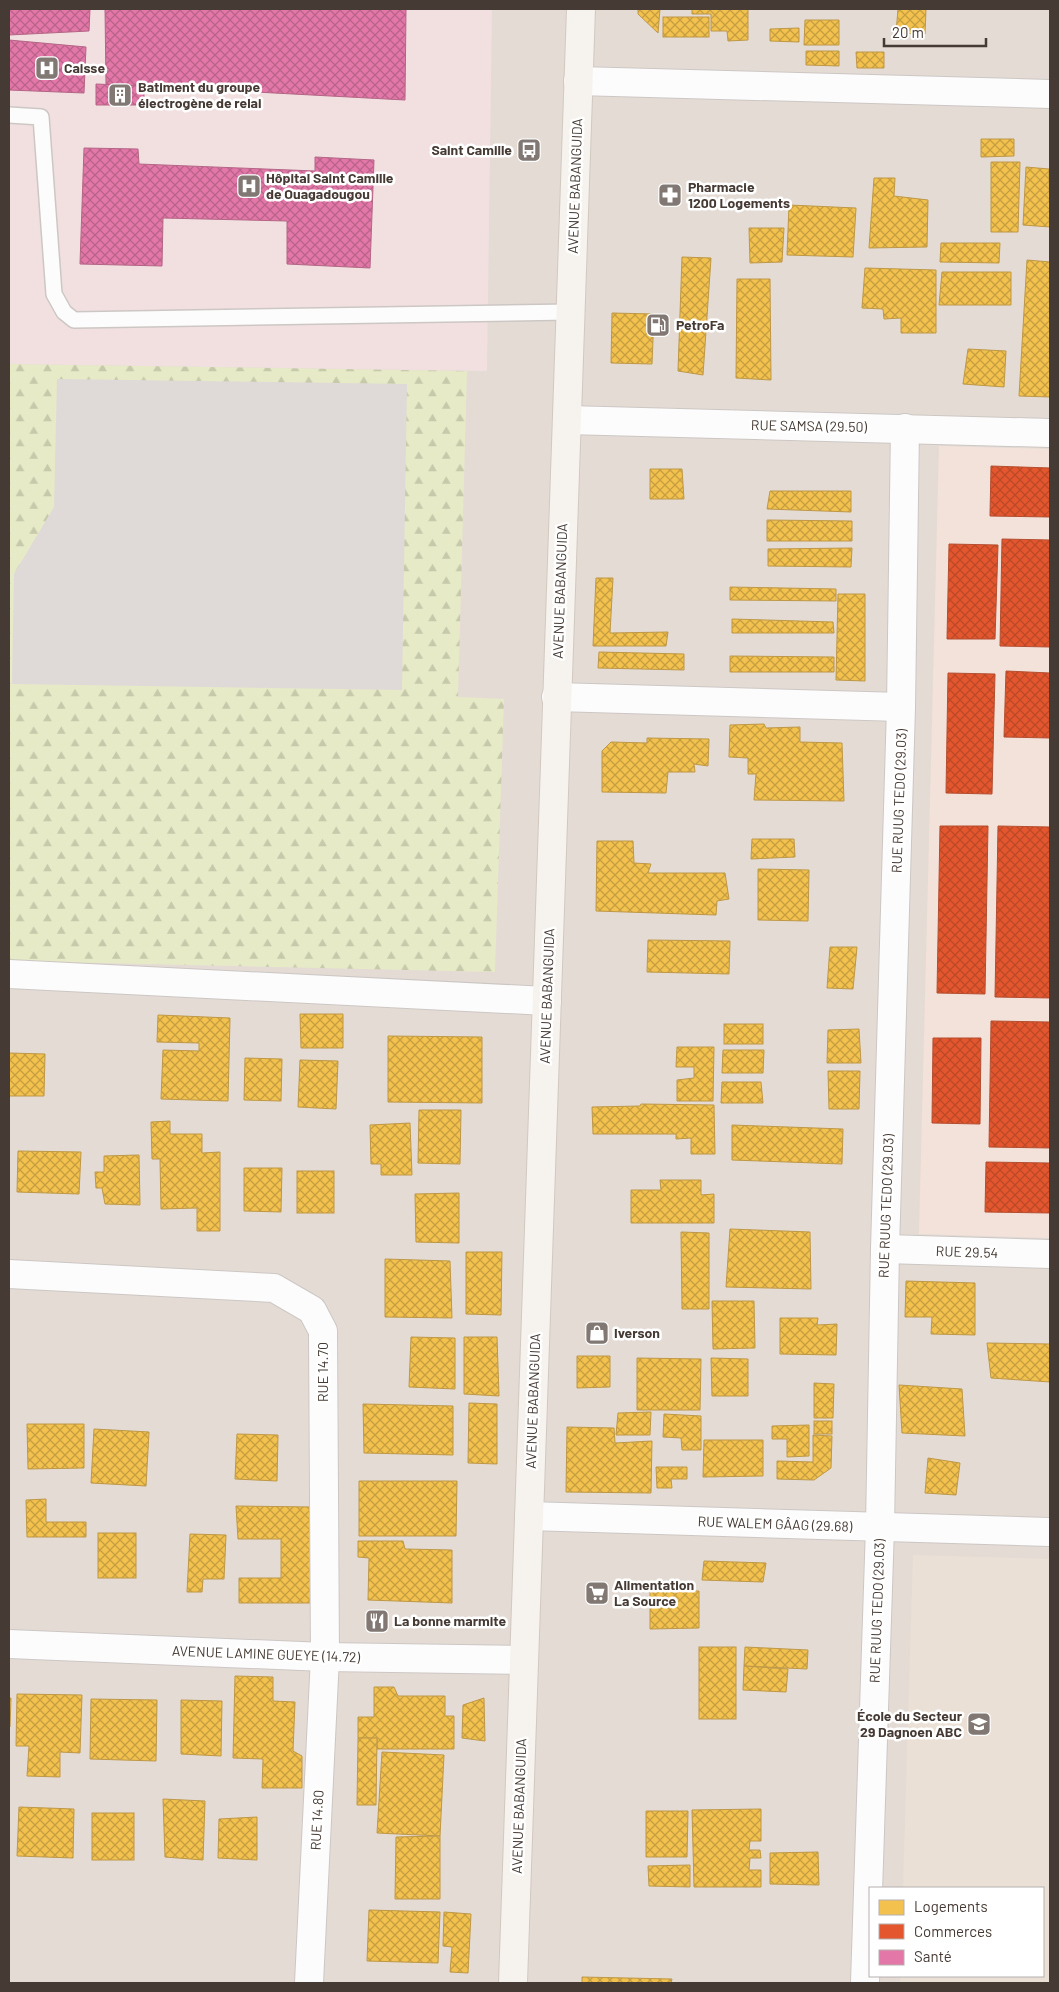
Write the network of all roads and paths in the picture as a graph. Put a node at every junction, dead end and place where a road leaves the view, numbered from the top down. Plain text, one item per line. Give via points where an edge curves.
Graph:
1 (581, 9) edge
2 (578, 82) junction
3 (1050, 94) edge
4 (9, 116) edge
5 (570, 312) junction
6 (567, 420) junction
7 (905, 428) junction
8 (1050, 434) edge
9 (556, 697) junction
10 (902, 707) junction
11 (9, 974) edge
12 (547, 1001) junction
13 (885, 1249) junction
14 (1050, 1254) edge
15 (9, 1274) edge
16 (529, 1516) junction
17 (880, 1527) junction
18 (1050, 1532) edge
19 (9, 1644) edge
20 (325, 1657) junction
21 (524, 1660) junction
22 (309, 1983) edge
23 (513, 1983) edge
24 (865, 1983) edge

1 - 2 street, AVENUE BABANGUIDA
2 - 3 street
2 - 5 street, AVENUE BABANGUIDA
4 - 5 lane via 42,117 54,294 64,312 74,320
5 - 6 street, AVENUE BABANGUIDA
6 - 7 street, RUE SAMSA (29.50)
6 - 9 street, AVENUE BABANGUIDA
7 - 8 street, RUE SAMSA (29.50)
7 - 10 street, RUE RUUG TEDO (29.03)
9 - 10 street
9 - 12 street, AVENUE BABANGUIDA
10 - 13 street, RUE RUUG TEDO (29.03)
11 - 12 street
12 - 16 street, AVENUE BABANGUIDA
13 - 14 street, RUE 29.54
13 - 17 street, RUE RUUG TEDO (29.03)
15 - 20 street, RUE 14.70 via 274,1288 312,1310 322,1331
16 - 17 street, RUE WALEM GÂAG (29.68)
16 - 21 street, AVENUE BABANGUIDA
17 - 18 street, RUE WALEM GÂAG (29.68)
17 - 24 street, RUE RUUG TEDO (29.03)
19 - 20 street, AVENUE LAMINE GUEYE (14.72)
20 - 21 street, AVENUE LAMINE GUEYE (14.72)
20 - 22 street, RUE 14.80
21 - 23 street, AVENUE BABANGUIDA

